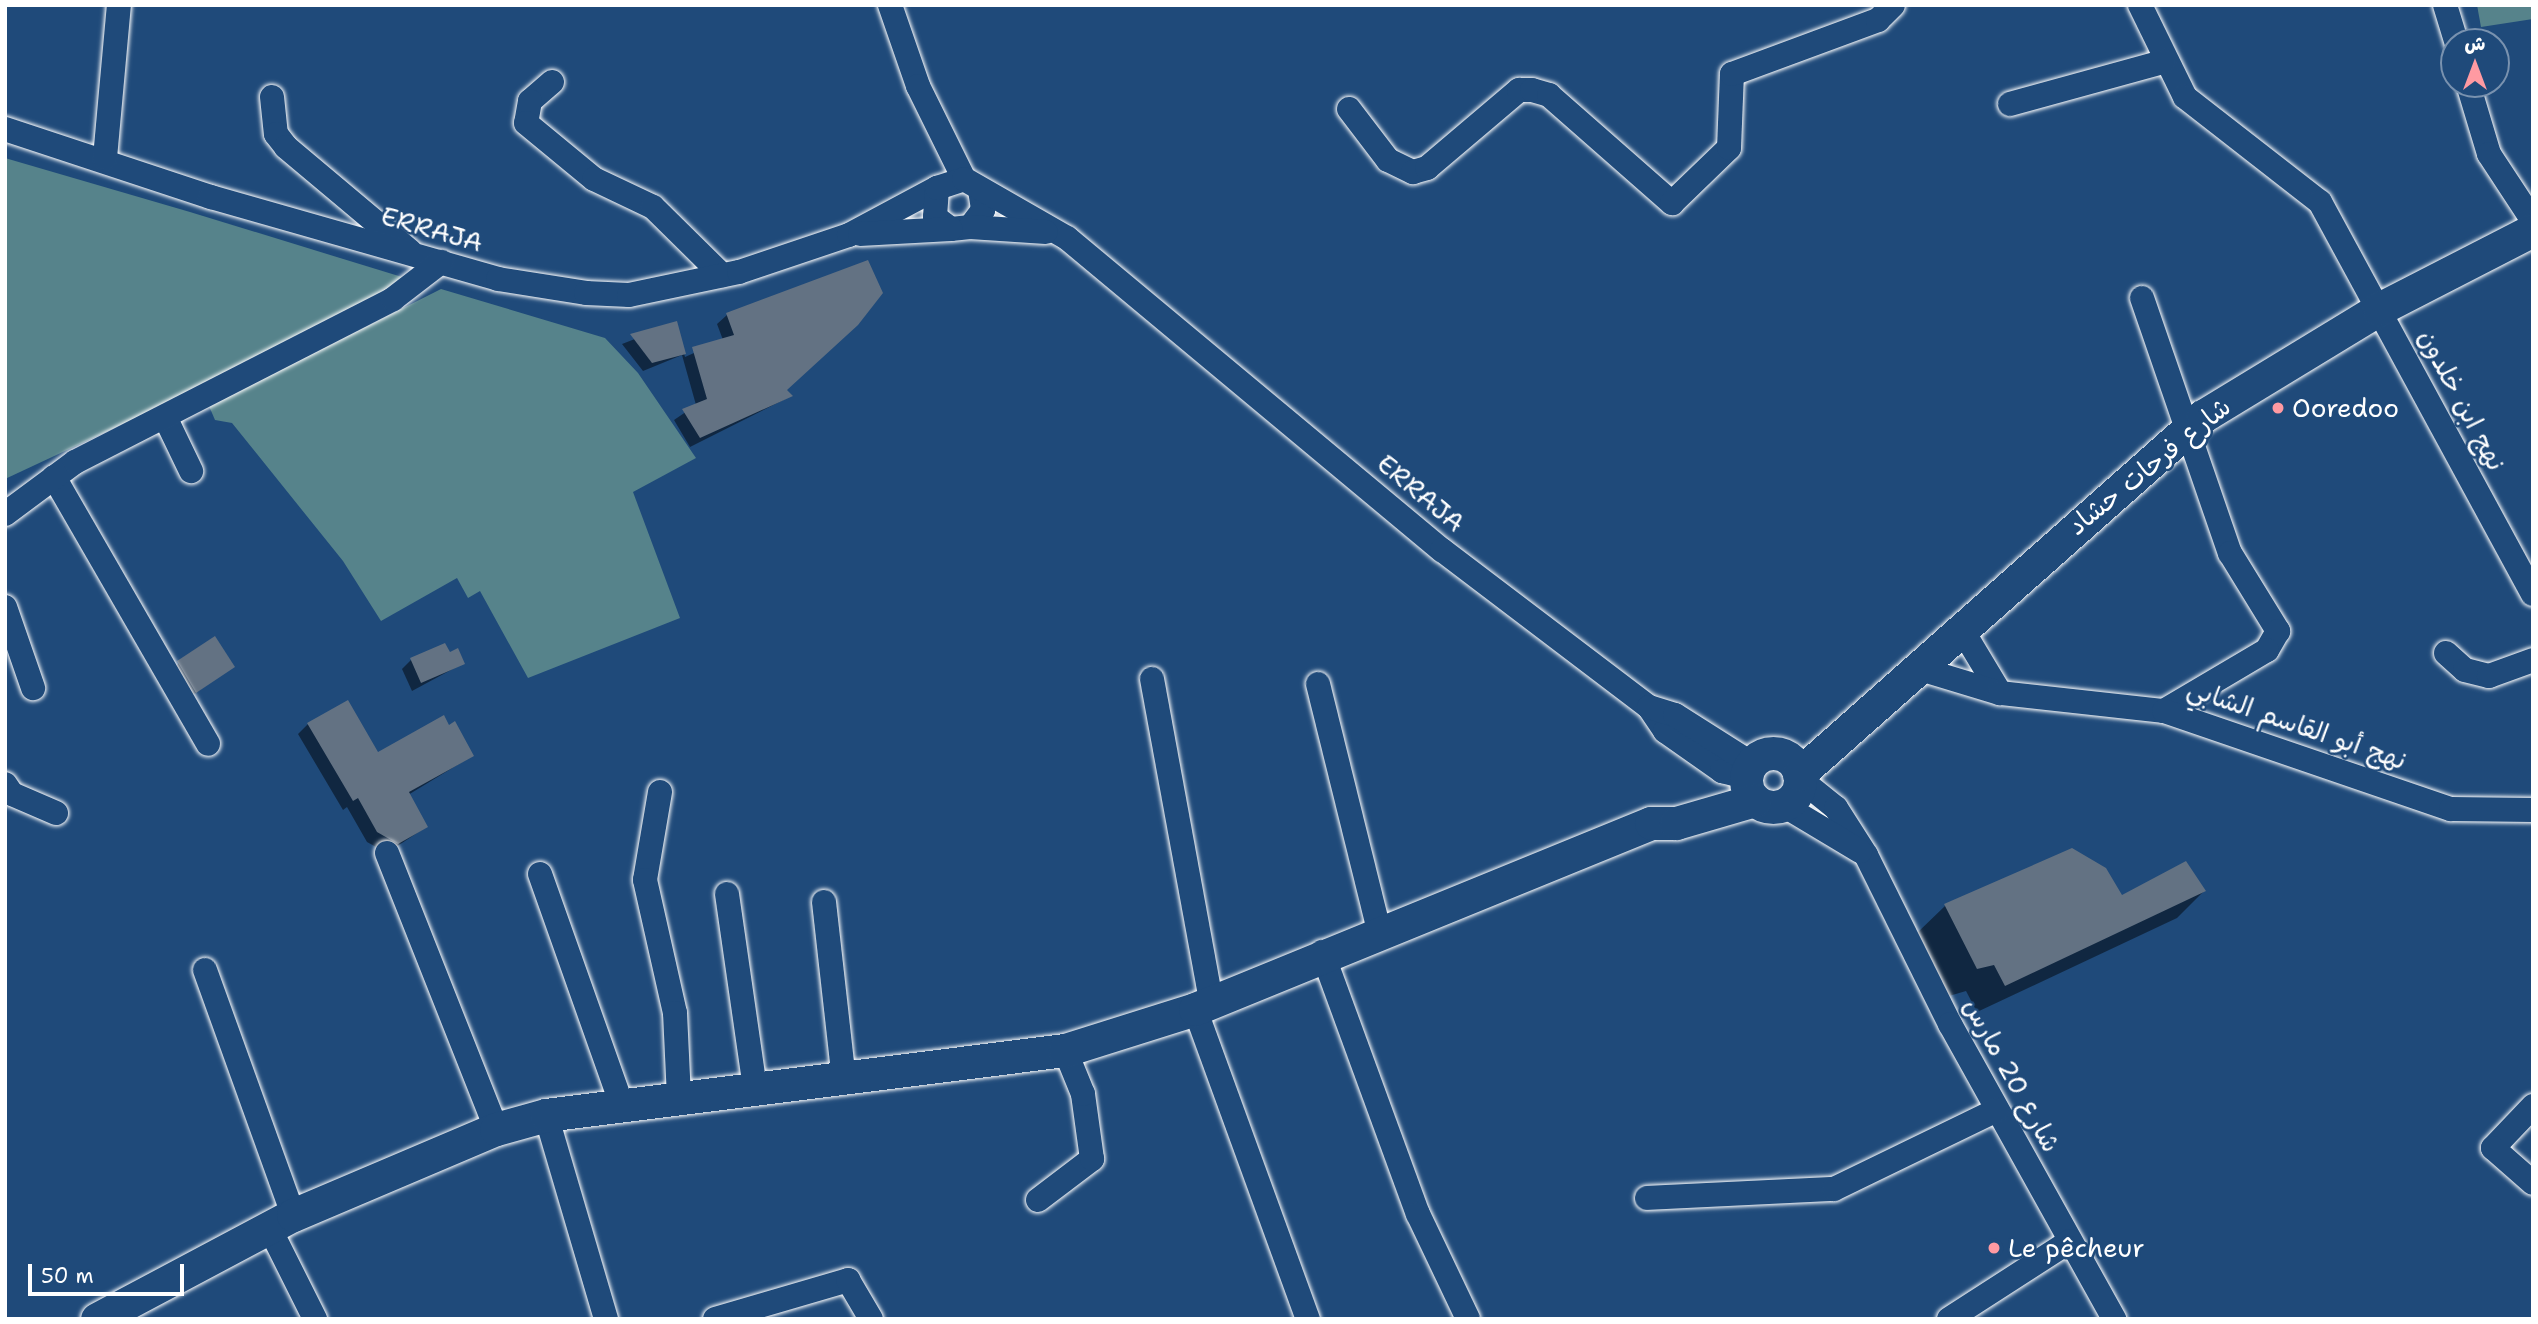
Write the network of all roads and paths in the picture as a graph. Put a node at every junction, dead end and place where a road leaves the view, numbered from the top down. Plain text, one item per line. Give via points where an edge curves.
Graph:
1 (119, 5) edge
2 (890, 5) edge
3 (1893, 5) edge
4 (2140, 5) edge
5 (2445, 5) edge
6 (2452, 28) edge
7 (2163, 62) junction
8 (552, 82) dead end
9 (272, 97) dead end
10 (2472, 98) edge
11 (2010, 104) dead end
12 (1349, 108) dead end
13 (5, 129) edge
14 (105, 158) junction
15 (956, 184) junction
16 (2533, 221) edge
17 (961, 228) junction
18 (2533, 230) edge
19 (849, 235) junction
20 (1067, 238) junction
21 (410, 251) junction
22 (441, 262) junction
23 (722, 275) junction
24 (2142, 298) dead end
25 (2379, 309) junction
26 (166, 419) junction
27 (2185, 431) junction
28 (191, 471) dead end
29 (54, 477) junction
30 (5, 514) edge
31 (2533, 594) edge
32 (5, 607) edge
33 (1961, 628) junction
34 (2446, 653) dead end
35 (2533, 660) edge
36 (1917, 668) junction
37 (1152, 679) dead end
38 (1318, 684) dead end
39 (33, 688) dead end
40 (2000, 693) junction
41 (2164, 711) junction
42 (208, 744) dead end
43 (1771, 779) junction
44 (5, 784) edge
45 (660, 792) dead end
46 (2533, 810) edge
47 (56, 813) dead end
48 (387, 853) dead end
49 (540, 874) dead end
50 (727, 894) dead end
51 (824, 902) dead end
52 (1379, 930) junction
53 (1322, 952) junction
54 (205, 970) dead end
55 (1203, 1005) junction
56 (1065, 1050) junction
57 (844, 1080) junction
58 (755, 1089) junction
59 (680, 1098) junction
60 (622, 1105) junction
61 (2533, 1106) edge
62 (1997, 1110) junction
63 (546, 1115) junction
64 (496, 1129) junction
65 (2533, 1183) edge
66 (1647, 1198) dead end
67 (1038, 1200) dead end
68 (281, 1221) junction
69 (2070, 1241) junction
70 (102, 1317) edge
71 (315, 1319) edge
72 (606, 1319) edge
73 (715, 1319) edge
74 (871, 1319) edge
75 (1308, 1319) edge
76 (1468, 1319) edge
77 (1949, 1319) edge
78 (2114, 1319) edge

1 - 14 street
2 - 15 street
3 - 12 street via 1878,20 1732,74 1729,148 1672,203 1549,95 1519,90 1427,168 1413,172 1388,160
4 - 7 street, نهج ابن خلدون
5 - 6 street
7 - 11 street
7 - 25 street, نهج ابن خلدون via 2208,118 2320,202
8 - 23 street via 530,101 526,123 594,179 653,207
9 - 21 street via 274,127 286,147
10 - 16 street via 2489,154
13 - 14 street, ERRAJA
14 - 21 street, ERRAJA via 211,197
15 - 17 street via 983,210
15 - 17 street via 932,207
15 - 19 street
15 - 20 street, ERRAJA
17 - 19 street
17 - 20 street via 1017,226
18 - 25 main road, شارع فرحات حشاد
19 - 23 street, ERRAJA
20 - 43 street, ERRAJA via 1442,550 1649,707 1675,715
21 - 22 street, ERRAJA
22 - 23 street, ERRAJA via 545,289 597,293 640,293
22 - 26 street via 393,299
24 - 27 street
25 - 27 main road, شارع فرحات حشاد
25 - 31 street, نهج ابن خلدون
26 - 28 street
26 - 29 street
27 - 33 main road, شارع فرحات حشاد
27 - 41 street via 2230,553 2278,631 2267,650
29 - 30 street
29 - 42 street
32 - 39 street
33 - 36 main road, شارع فرحات حشاد
33 - 40 street
34 - 35 street via 2465,670 2489,676
36 - 40 street, نهج أبو القاسم الشابي
36 - 43 main road, شارع فرحات حشاد via 1871,709 1862,724
37 - 55 street
38 - 52 street
40 - 41 street, نهج أبو القاسم الشابي
41 - 46 street, نهج أبو القاسم الشابي via 2451,809
43 - 52 main road, شارع فرحات حشاد via 1668,808 1651,823
43 - 62 street, شارع 20 مارس via 1836,808 1866,855
44 - 47 street via 12,794
45 - 59 street via 645,880 676,1013
48 - 64 street
49 - 60 street
50 - 58 street
51 - 57 street
52 - 53 main road, شارع فرحات حشاد
53 - 55 main road, شارع فرحات حشاد
53 - 76 street via 1418,1214
54 - 68 street
55 - 56 main road, شارع فرحات حشاد
55 - 75 street
56 - 57 main road, شارع فرحات حشاد
56 - 67 street via 1083,1094 1092,1159
57 - 58 main road, شارع فرحات حشاد
58 - 59 main road, شارع فرحات حشاد
59 - 60 main road, شارع فرحات حشاد
60 - 63 main road, شارع فرحات حشاد
61 - 65 street via 2493,1148
62 - 66 street via 1834,1189
62 - 69 street, شارع 20 مارس
63 - 64 main road, شارع فرحات حشاد
63 - 72 street
64 - 68 main road, شارع فرحات حشاد
68 - 70 main road, شارع فرحات حشاد
68 - 71 street
69 - 77 street
69 - 78 street, شارع 20 مارس
73 - 74 street via 848,1280

